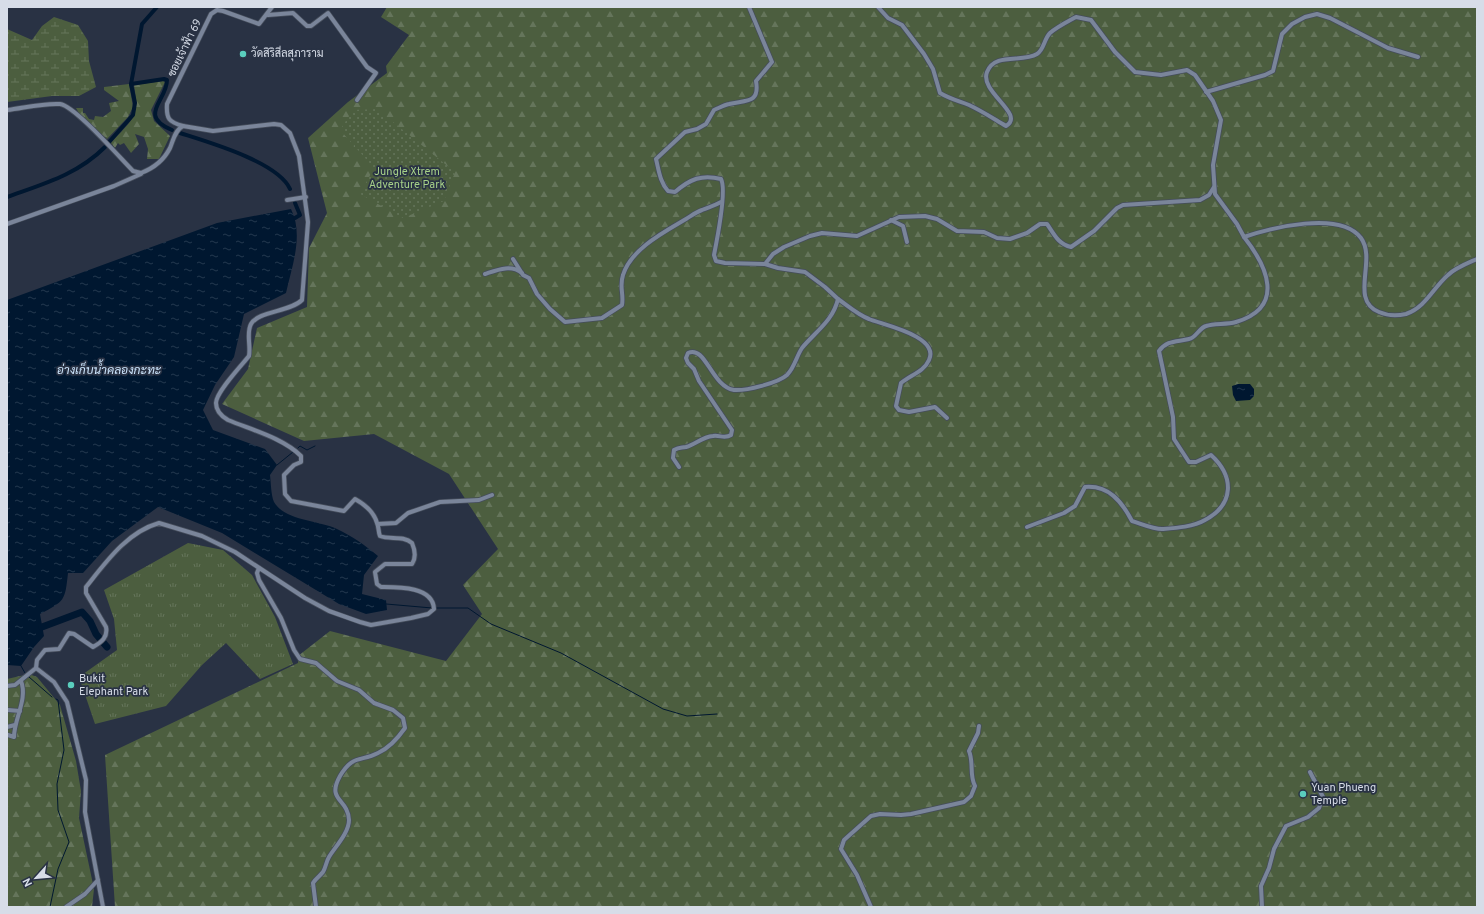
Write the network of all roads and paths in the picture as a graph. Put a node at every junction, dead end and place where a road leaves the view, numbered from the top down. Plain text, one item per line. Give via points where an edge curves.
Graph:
1 (272, 7) edge
2 (749, 7) edge
3 (878, 7) edge
4 (268, 15) junction
5 (1418, 57) dead end
6 (1206, 92) junction
7 (357, 100) dead end
8 (7, 110) edge
9 (183, 126) junction
10 (141, 174) junction
11 (1214, 187) junction
12 (306, 198) junction
13 (287, 200) dead end
14 (721, 202) junction
15 (890, 220) junction
16 (7, 224) edge
17 (1244, 237) junction
18 (907, 242) dead end
19 (513, 259) dead end
20 (1477, 259) edge
21 (765, 264) junction
22 (485, 274) dead end
23 (524, 275) junction
24 (838, 299) junction
25 (947, 418) dead end
26 (679, 467) dead end
27 (492, 495) dead end
28 (378, 524) junction
29 (1027, 527) dead end
30 (259, 568) junction
31 (36, 668) junction
32 (21, 681) junction
33 (7, 686) edge
34 (8, 710) edge
35 (20, 711) junction
36 (15, 725) junction
37 (7, 726) edge
38 (979, 726) dead end
39 (8, 735) edge
40 (1310, 772) dead end
41 (98, 880) junction
42 (66, 907) edge
43 (104, 907) edge
44 (316, 907) edge
45 (871, 907) edge
46 (1262, 907) edge

1 - 4 street
2 - 14 street via 772,62 756,80 758,91 754,98 714,110 706,124 685,132 656,159 663,185 668,191 675,192 693,178 711,176 721,179 723,183
3 - 6 street via 888,18 902,25 924,54 933,68 940,92 1006,126 1012,120 1010,114 990,91 987,72 997,61 1038,53 1049,34 1076,17 1091,20 1135,72 1161,75 1187,70 1195,75
4 - 7 street via 293,12 307,26 311,26 328,13 367,67 376,73
4 - 9 street, ซอยเจ้าฟ้า 69 via 259,24 223,11 218,10 211,14 167,104 166,116 170,122
5 - 6 street via 1388,48 1330,18 1317,14 1292,24 1282,34 1273,71
6 - 11 street via 1213,100 1221,120 1213,165
8 - 10 street via 47,104 65,105 133,171
9 - 10 street via 177,131 162,161
9 - 12 street via 212,131 274,124 287,128 299,156
10 - 16 street
11 - 15 street via 1209,195 1200,200 1124,204 1094,231 1071,247 1056,239 1047,224 1040,224 1010,239 997,238 984,232 957,231 938,219 925,216
11 - 17 street via 1215,194 1238,224
12 - 13 street
12 - 28 street via 308,222 302,300 296,306 260,317 251,324 249,356 221,391 216,402 220,416 294,449 301,456 301,462 284,475 285,494 292,501 344,511 356,499 364,504
14 - 21 street via 714,255 716,261
14 - 23 street via 712,208 702,209 665,231 637,254 627,264 623,274 620,288 624,298 622,305 602,318 566,322 550,309 537,294 529,278
15 - 18 street via 903,226
15 - 21 street via 857,236 822,233 810,236 779,251
17 - 20 street via 1287,226 1315,223 1335,224 1348,229 1360,237 1365,247 1366,303 1374,310 1395,316 1415,310 1431,296 1448,274
17 - 29 street via 1258,253 1268,280 1268,294 1261,307 1250,316 1236,322 1204,326 1191,339 1164,344 1159,351 1173,417 1174,440 1189,462 1196,462 1211,455 1221,464 1225,474 1229,494 1219,509 1205,520 1187,526 1161,529 1132,521 1117,498 1103,488 1085,487 1075,506 1064,513
19 - 23 street
21 - 24 street via 805,272
22 - 23 street via 507,268 515,269
24 - 25 street via 858,314 913,334 927,345 931,356 929,361 924,368 901,383 896,406 899,410 909,412 935,407
24 - 26 street via 821,329 802,349 793,368 786,376 774,382 740,390 728,389 716,379 704,357 698,352 688,353 688,363 732,430 731,435 727,437 703,438 687,447 674,450 673,458
27 - 28 street via 479,500 440,502 408,513 396,523
28 - 30 street via 380,536 408,539 415,549 412,564 385,564 377,569 377,584 381,587 407,587 416,590 427,596 434,605 434,612 371,625 329,611
30 - 31 street via 235,552 202,536 159,523 152,525 120,547 86,587 86,593 106,627 108,633 105,638 93,647 69,633 59,649 45,650 41,654
30 - 44 street via 258,580 281,618 300,659 316,663 336,681 360,690 374,703 393,710 403,718 404,728 390,745 378,753 353,761 345,768 338,781 335,794 346,809 349,820 324,871 313,883
31 - 32 street
31 - 41 street via 54,682 67,702 86,780 85,812
32 - 33 street
32 - 35 street via 23,693
34 - 35 street
35 - 36 street
36 - 37 street
36 - 39 street via 14,737
38 - 45 street via 969,751 972,759 971,776 975,786 964,802 912,814 871,816 841,845
40 - 46 street via 1323,797 1319,808 1308,817 1286,826 1274,849 1261,886
41 - 42 street via 85,894
41 - 43 street

